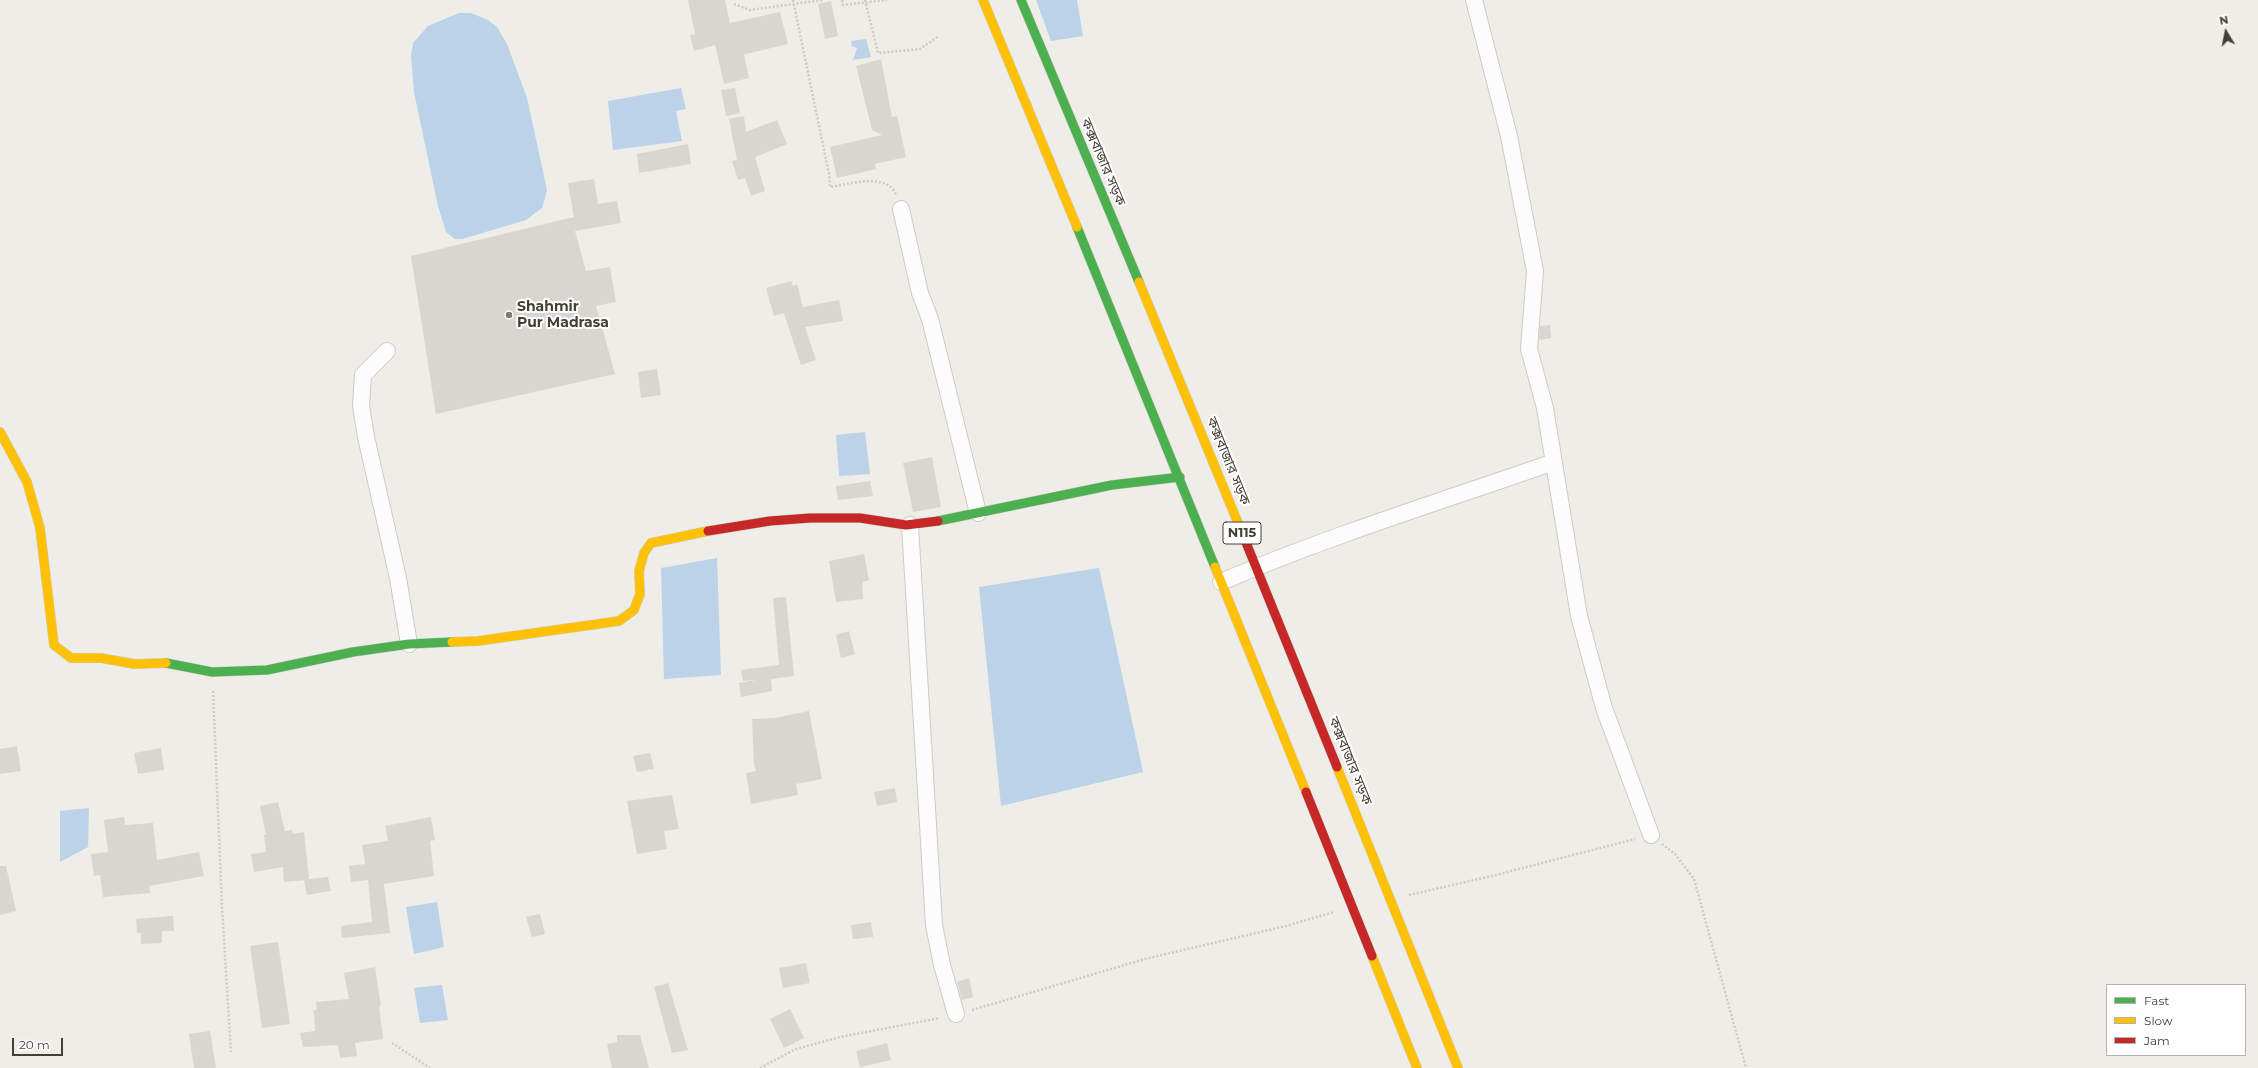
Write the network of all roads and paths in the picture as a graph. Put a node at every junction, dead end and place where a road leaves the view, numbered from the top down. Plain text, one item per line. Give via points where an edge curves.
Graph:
1 (793, 0) edge
2 (823, 0) edge
3 (842, 0) edge
4 (887, 0) edge
5 (983, 0) edge
6 (1021, 0) edge
7 (1474, 0) edge
8 (865, 1) edge
9 (734, 4) dead end
10 (794, 5) junction
11 (939, 36) dead end
12 (900, 209) joint
13 (387, 351) dead end
14 (0, 432) edge
15 (1554, 462) junction
16 (1180, 477) junction
17 (978, 513) junction
18 (910, 525) junction
19 (1256, 567) junction
20 (1220, 582) junction
21 (409, 644) junction
22 (212, 672) junction
23 (1650, 835) junction
24 (1390, 899) junction
25 (1353, 906) junction
26 (956, 1014) junction
27 (392, 1043) dead end
28 (231, 1052) dead end
29 (430, 1068) edge
30 (760, 1068) edge
31 (1416, 1068) edge
32 (1458, 1068) edge
33 (1746, 1068) edge

1 - 10 path
2 - 10 path
3 - 8 path via 843,5
4 - 8 path
5 - 16 main road, N115
6 - 19 main road, কক্সবাজার সড়ক / N115
7 - 15 street via 1509,136 1535,271 1529,349 1545,408
8 - 11 path via 878,53 920,49
9 - 10 path via 750,10
10 - 12 path via 830,187 874,181 889,185 893,188
12 - 17 street
13 - 21 street via 363,375 362,406
14 - 22 main road via 27,482 40,528 54,646 71,658 101,658 134,664 167,663
15 - 19 street
15 - 23 street via 1579,616 1604,708
16 - 17 main road via 1101,486
16 - 20 main road, N115
17 - 18 main road
18 - 21 main road via 866,519 809,518 710,531 651,543 644,553 639,571 640,594 634,610 619,621 478,641
18 - 26 street via 934,925
19 - 20 street
19 - 24 main road, কক্সবাজার সড়ক / N115
20 - 25 main road, N115
21 - 22 main road via 353,652 267,670
22 - 28 path
23 - 24 path via 1496,875
23 - 33 path via 1675,854 1694,879
24 - 32 main road, কক্সবাজার সড়ক / N115
25 - 26 path via 1286,926 1145,959
25 - 31 main road, N115
26 - 30 path via 840,1037 796,1049
27 - 29 path

